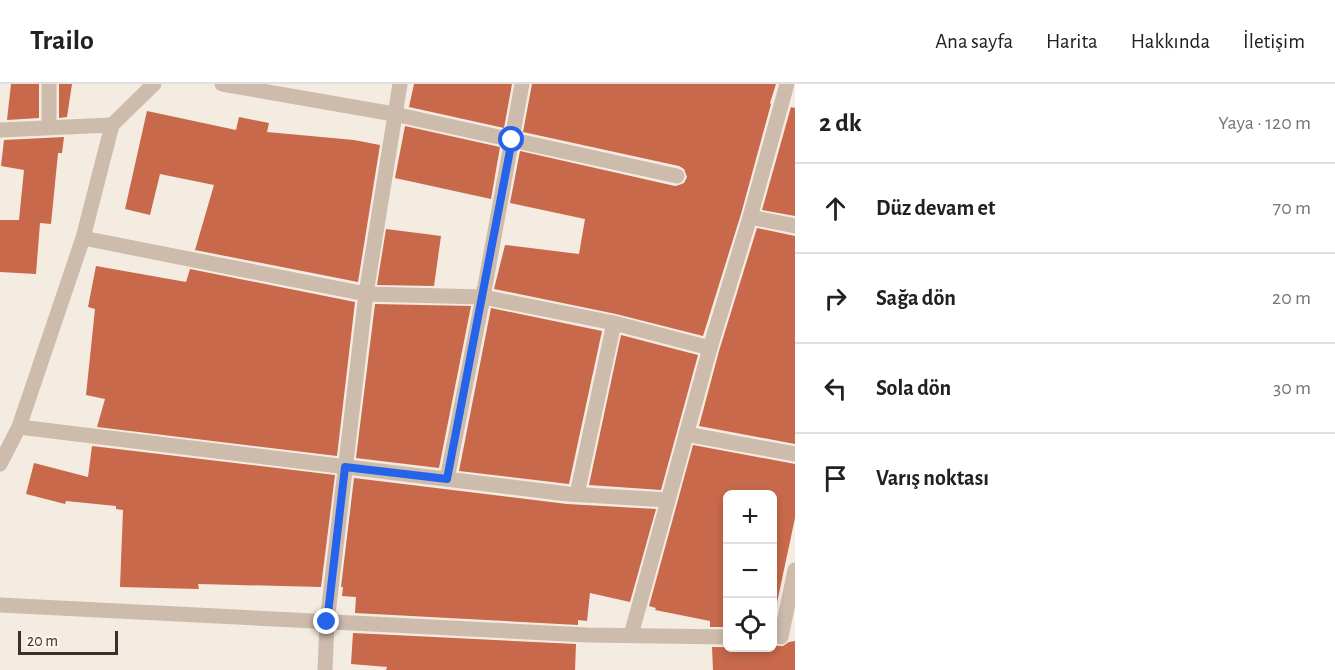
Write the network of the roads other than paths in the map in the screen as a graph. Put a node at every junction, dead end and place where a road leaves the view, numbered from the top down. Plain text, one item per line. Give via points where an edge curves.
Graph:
1 (49, 84) edge
2 (154, 84) edge
3 (222, 84) edge
4 (399, 84) edge
5 (522, 84) edge
6 (789, 90) edge
7 (394, 114) junction
8 (112, 124) junction
9 (49, 127) junction
10 (0, 130) edge
11 (512, 140) junction
12 (677, 176) dead end
13 (750, 217) junction
14 (795, 226) edge
15 (83, 238) junction
16 (366, 294) junction
17 (483, 297) junction
18 (614, 323) junction
19 (710, 348) junction
20 (19, 427) junction
21 (686, 434) junction
22 (795, 454) edge
23 (0, 464) edge
24 (345, 467) junction
25 (447, 479) junction
26 (577, 494) junction
27 (668, 500) junction
28 (795, 570) edge
29 (0, 605) edge
30 (327, 622) junction
31 (795, 630) edge
32 (631, 635) junction
33 (723, 637) edge
34 (777, 637) edge
35 (325, 670) edge

1 - 9 street
2 - 8 street
3 - 7 street
4 - 7 street
5 - 11 street
6 - 13 street
7 - 11 street
7 - 16 street
8 - 9 street
8 - 15 street
9 - 10 street
11 - 12 street
11 - 17 street
13 - 14 street
13 - 19 street
15 - 16 street
15 - 20 street
16 - 17 street
16 - 24 street
17 - 18 street
17 - 25 street
18 - 19 street
18 - 26 street
19 - 21 street
20 - 23 street
20 - 24 street
21 - 22 street
21 - 27 street
24 - 25 street
24 - 30 street
25 - 26 street
26 - 27 street
27 - 32 street
28 - 34 street
29 - 30 street
30 - 32 street
30 - 35 street
31 - 34 street
32 - 33 street

